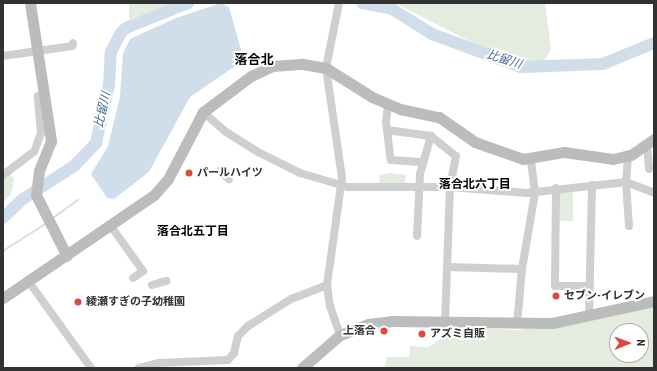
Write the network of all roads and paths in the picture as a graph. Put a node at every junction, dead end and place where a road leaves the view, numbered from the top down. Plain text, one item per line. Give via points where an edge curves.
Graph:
1 (30, 3) edge
2 (339, 3) edge
3 (73, 43) dead end
4 (38, 51) junction
5 (3, 56) edge
6 (326, 68) junction
7 (44, 94) junction
8 (388, 104) junction
9 (203, 112) junction
10 (387, 130) junction
11 (431, 136) junction
12 (650, 142) edge
13 (628, 156) junction
14 (531, 159) junction
15 (424, 162) junction
16 (649, 169) dead end
17 (220, 171) dead end
18 (3, 175) edge
19 (229, 179) dead end
20 (626, 182) junction
21 (592, 185) junction
22 (342, 186) junction
23 (419, 187) junction
24 (450, 187) junction
25 (556, 188) junction
26 (535, 193) junction
27 (654, 193) edge
28 (110, 225) junction
29 (629, 226) dead end
30 (417, 236) dead end
31 (67, 256) junction
32 (447, 267) junction
33 (522, 269) junction
34 (133, 278) dead end
35 (166, 281) dead end
36 (29, 282) junction
37 (152, 285) dead end
38 (328, 285) junction
39 (590, 286) junction
40 (3, 298) edge
41 (654, 302) edge
42 (589, 316) junction
43 (445, 322) junction
44 (517, 324) junction
45 (340, 335) junction
46 (169, 366) edge
47 (91, 368) edge
48 (139, 368) edge
49 (302, 368) edge

1 - 4 street
2 - 6 street
3 - 4 street via 72,46
4 - 5 street
4 - 7 street
6 - 8 street via 363,93
6 - 9 street via 303,64 272,66 251,76
6 - 22 street
7 - 18 street via 38,96 41,133 34,152
7 - 31 street via 51,141 36,190
8 - 10 street
8 - 14 street via 439,117 475,142 518,158
9 - 22 street via 226,132 260,153 300,173
9 - 28 street via 162,188
10 - 11 street
10 - 15 street via 391,160
11 - 15 street
11 - 24 street via 456,156
12 - 13 street
12 - 16 street
13 - 14 street via 603,160 560,152
13 - 20 street
14 - 26 street
15 - 23 street
17 - 19 street
20 - 21 street
20 - 27 street
20 - 29 street
21 - 25 street
21 - 39 street
22 - 23 street
22 - 38 street
23 - 24 street
23 - 30 street
24 - 26 street
24 - 32 street
25 - 26 street
25 - 39 street via 555,286
26 - 33 street
28 - 31 street
28 - 34 street via 143,271
31 - 36 street
32 - 33 street
32 - 43 street
33 - 44 street
35 - 37 street
36 - 40 street
36 - 47 street
38 - 45 street via 330,306
38 - 46 street via 291,299 248,326 238,336 234,353 228,360
39 - 42 street
41 - 42 street
42 - 44 street via 559,322
43 - 44 street
43 - 45 street via 391,321 368,324
45 - 49 street
46 - 48 street

